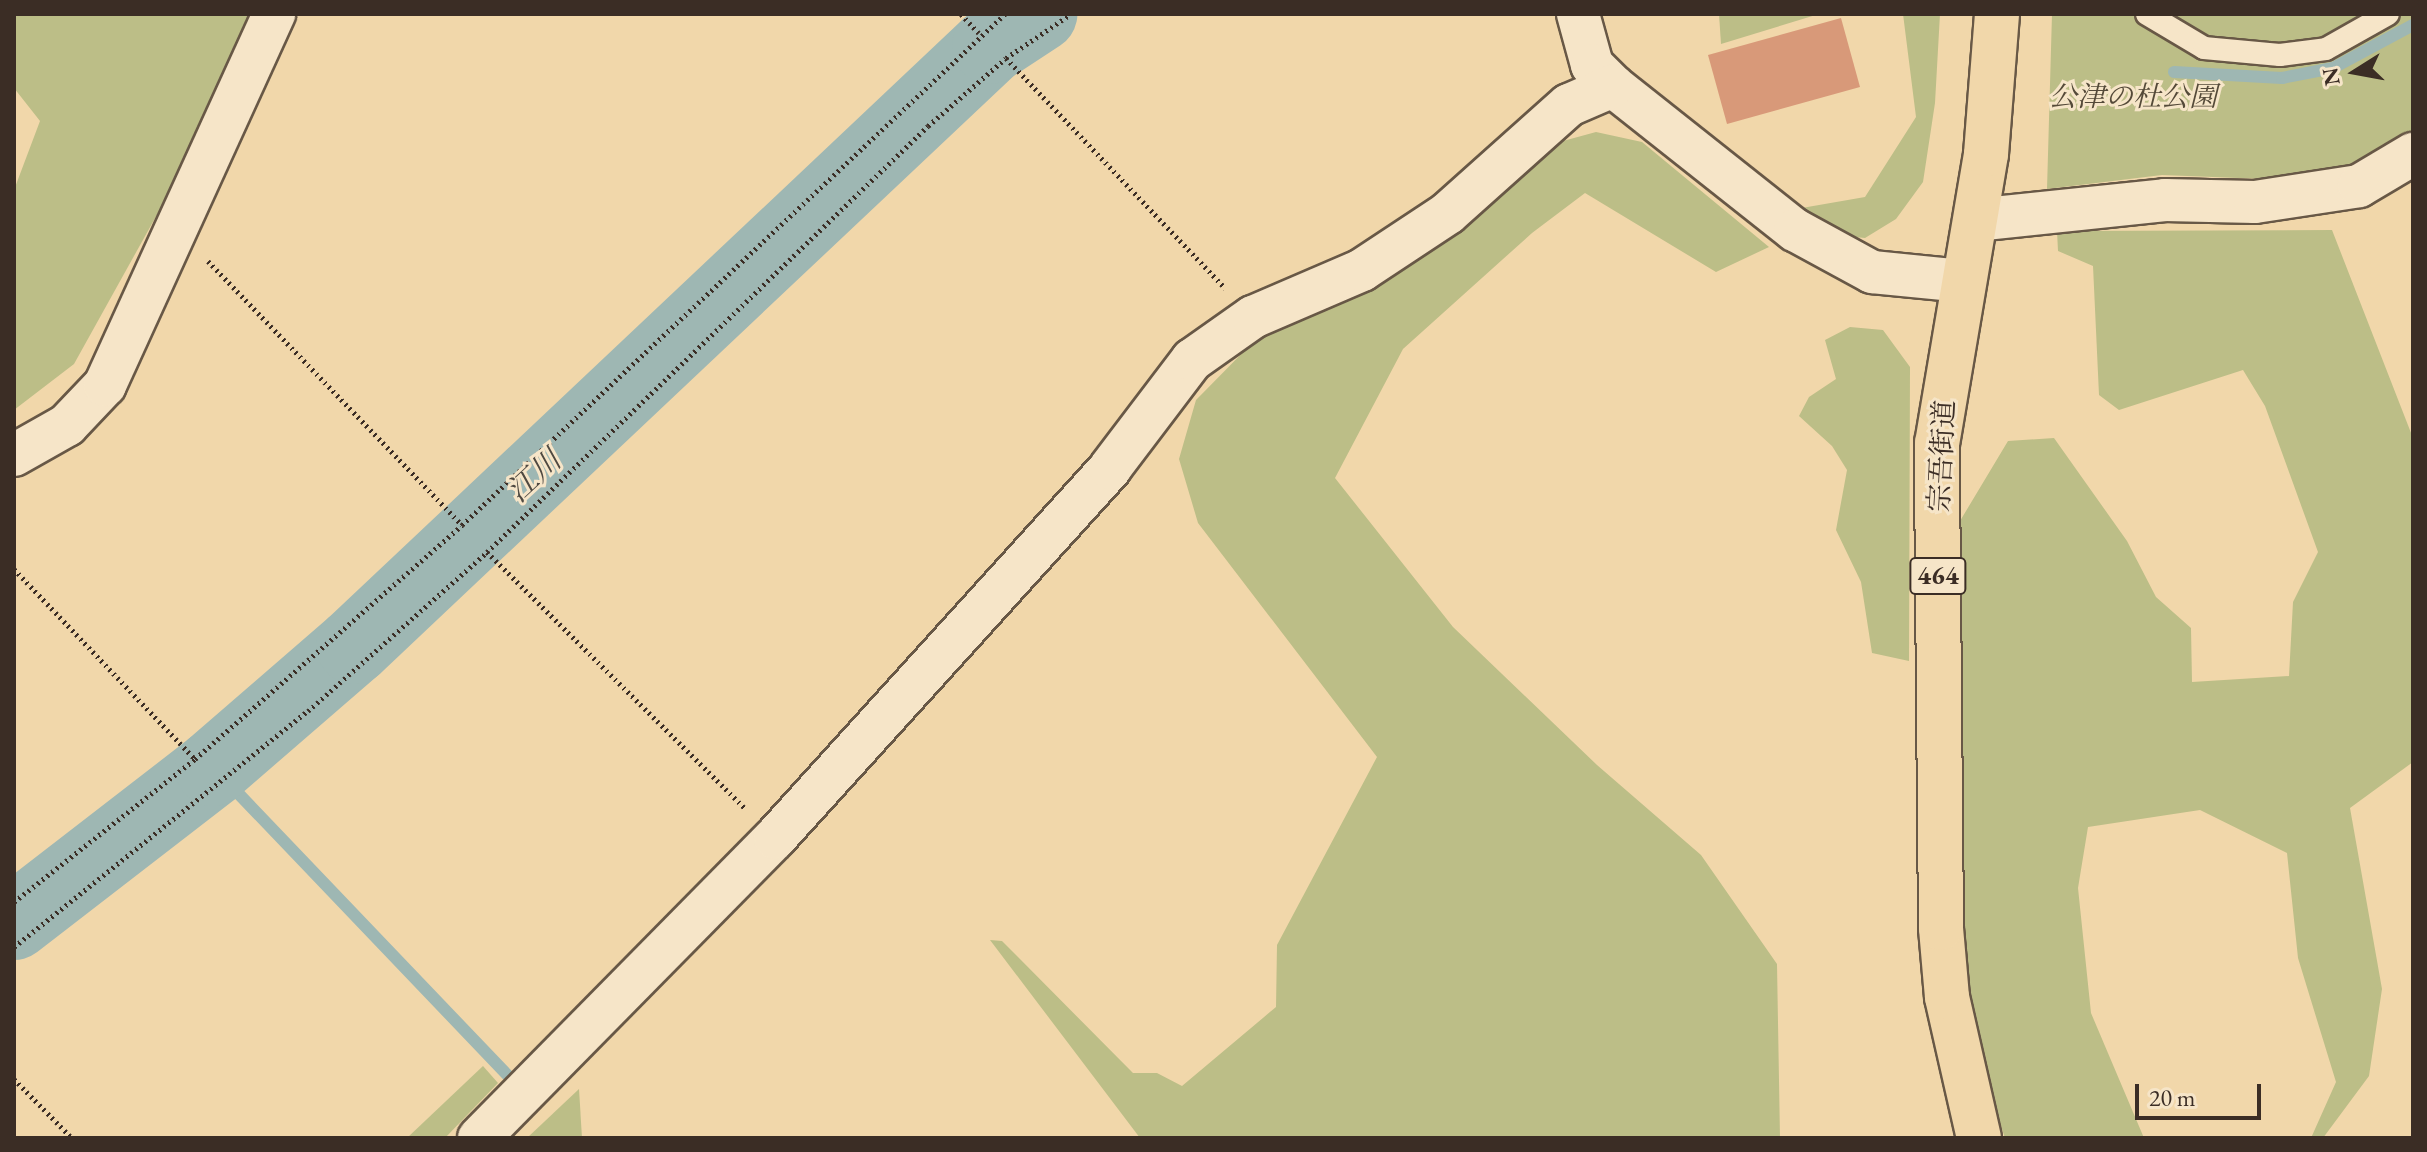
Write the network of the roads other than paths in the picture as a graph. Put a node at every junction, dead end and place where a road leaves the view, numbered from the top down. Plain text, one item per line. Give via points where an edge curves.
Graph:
1 (274, 14) edge
2 (1578, 14) edge
3 (1997, 14) edge
4 (2147, 14) edge
5 (2388, 14) edge
6 (1613, 86) junction
7 (2413, 154) edge
8 (1975, 220) junction
9 (1962, 281) junction
10 (14, 455) edge
11 (479, 1138) edge
12 (1979, 1138) edge

1 - 10 street via 105,385 67,425
2 - 6 street via 1592,65
3 - 8 highway, 宗吾街道 / 464
4 - 5 lane via 2204,48 2280,55 2326,49
6 - 9 street via 1837,257 1872,272
6 - 11 street via 1569,105 1448,213 1362,270 1253,317 1192,360 1110,468 775,838
7 - 8 street via 2359,186 2315,193 2255,202 2165,200
8 - 9 highway, 宗吾街道 / 464
9 - 12 highway, 宗吾街道 / 464 via 1937,444 1938,815 1947,997

